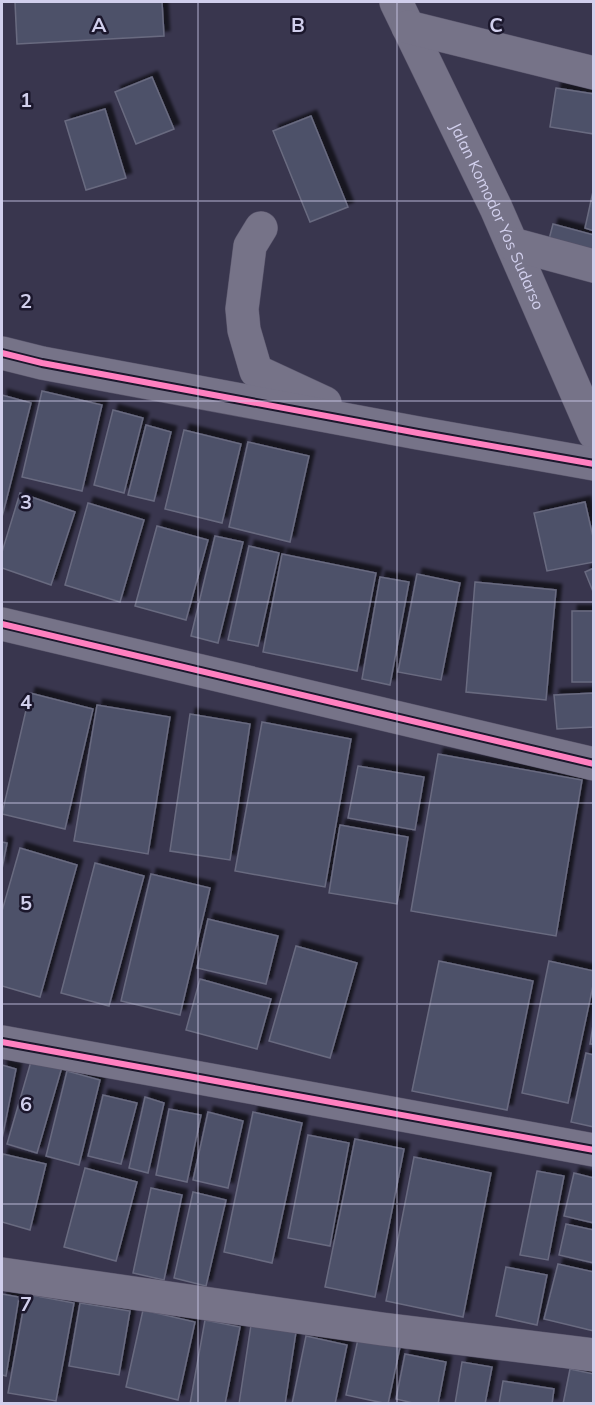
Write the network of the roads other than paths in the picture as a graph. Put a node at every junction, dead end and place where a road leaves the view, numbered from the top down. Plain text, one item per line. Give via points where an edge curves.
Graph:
1 (402, 14) edge
2 (594, 73) edge
3 (261, 228) dead end
4 (512, 244) junction
5 (594, 266) edge
6 (2, 353) edge
7 (418, 433) junction
8 (594, 433) edge
9 (594, 465) edge
10 (2, 624) edge
11 (594, 764) edge
12 (2, 1042) edge
13 (594, 1150) edge
14 (2, 1274) edge
15 (594, 1355) edge

1 - 2 street
1 - 4 street, Jalan Komodor Yos Sudarso
3 - 7 street via 250,246 242,309 256,371 317,400
4 - 5 street
4 - 8 street, Jalan Komodor Yos Sudarso
6 - 7 street
7 - 9 street
10 - 11 street
12 - 13 street
14 - 15 street

